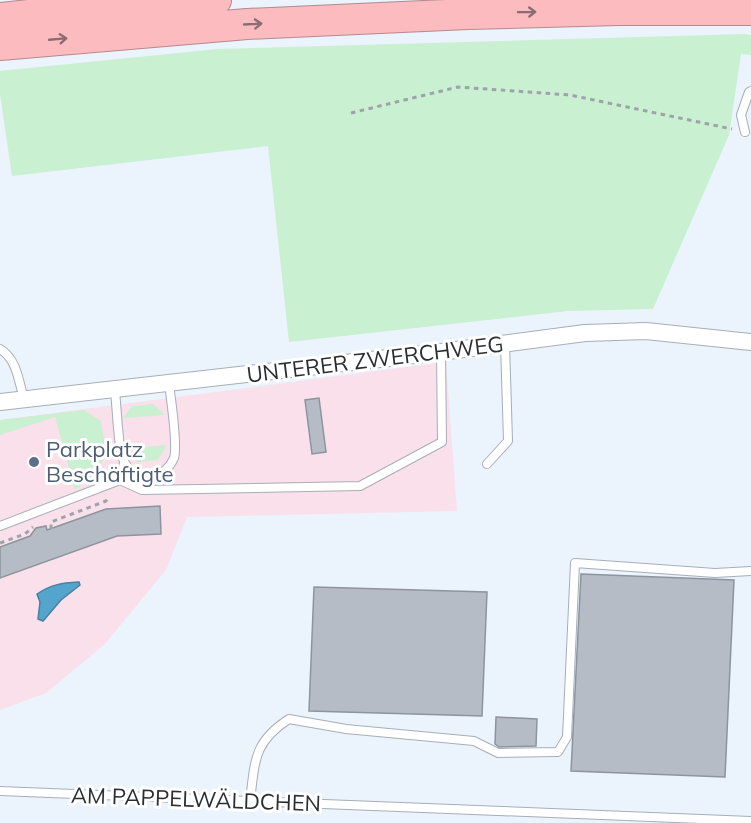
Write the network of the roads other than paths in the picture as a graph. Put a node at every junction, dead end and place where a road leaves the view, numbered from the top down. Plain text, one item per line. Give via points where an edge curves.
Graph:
1 (216, 0) edge
2 (751, 10) edge
3 (0, 18) edge
4 (0, 45) edge
5 (751, 91) edge
6 (745, 132) road end
7 (751, 342) edge
8 (505, 343) junction
9 (0, 349) edge
10 (441, 352) junction
11 (169, 384) junction
12 (115, 390) junction
13 (24, 400) junction
14 (0, 402) edge
15 (124, 463) junction
16 (487, 464) dead end
17 (120, 480) junction
18 (0, 525) edge
19 (751, 571) edge
20 (0, 791) edge
21 (250, 801) junction
22 (751, 822) edge

1 - 3 highway
4 -> 2 highway via 305,21 619,10
5 - 6 lane via 741,115
7 - 8 street, UNTERER ZWERCHWEG via 646,331 585,333
8 - 10 street, UNTERER ZWERCHWEG
8 - 16 lane via 508,441
9 - 13 lane via 13,362
10 - 11 street, UNTERER ZWERCHWEG
10 - 17 lane via 442,442 360,486 142,490
11 - 12 street, UNTERER ZWERCHWEG
11 - 15 lane via 175,446 170,466 151,477 131,471
12 - 13 street, UNTERER ZWERCHWEG
12 - 15 lane
13 - 14 street, UNTERER ZWERCHWEG
15 - 17 lane
17 - 18 lane
19 - 21 lane via 715,573 575,563 567,737 558,752 498,753 474,741 346,729 289,719 263,741 255,757
20 - 21 lane, AM PAPPELWÄLDCHEN
21 - 22 lane, AM PAPPELWÄLDCHEN

